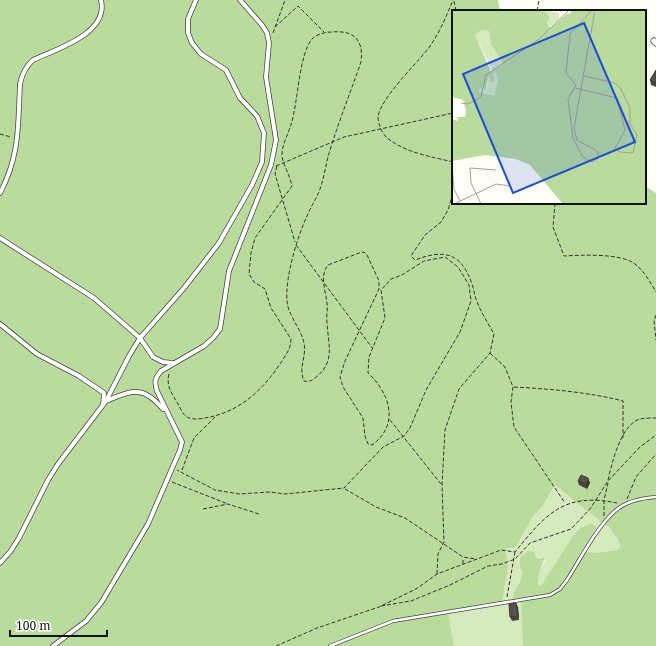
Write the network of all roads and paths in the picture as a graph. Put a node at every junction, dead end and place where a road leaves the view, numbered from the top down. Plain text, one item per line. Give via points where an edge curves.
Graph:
1 (101, 0) edge
2 (196, 0) edge
3 (240, 0) edge
4 (285, 0) edge
5 (453, 0) edge
6 (539, 0) edge
7 (456, 10) edge
8 (537, 10) edge
9 (275, 27) junction
10 (324, 32) junction
11 (270, 43) junction
12 (452, 113) edge
13 (380, 129) junction
14 (0, 134) edge
15 (18, 138) junction
16 (332, 142) junction
17 (284, 162) junction
18 (452, 162) edge
19 (271, 165) junction
20 (277, 166) junction
21 (0, 193) edge
22 (452, 196) edge
23 (282, 200) junction
24 (555, 204) edge
25 (0, 238) edge
26 (295, 244) junction
27 (323, 281) junction
28 (656, 292) edge
29 (656, 315) edge
30 (0, 324) edge
31 (359, 331) junction
32 (140, 338) junction
33 (656, 340) edge
34 (373, 349) junction
35 (490, 353) junction
36 (174, 364) junction
37 (169, 372) dead end
38 (513, 387) junction
39 (104, 403) junction
40 (167, 414) junction
41 (216, 416) junction
42 (656, 418) edge
43 (390, 420) junction
44 (656, 435) edge
45 (404, 436) junction
46 (623, 438) junction
47 (656, 454) edge
48 (172, 469) junction
49 (181, 471) junction
50 (167, 480) junction
51 (608, 481) junction
52 (442, 485) junction
53 (344, 488) junction
54 (656, 497) edge
55 (596, 500) junction
56 (604, 500) junction
57 (228, 504) junction
58 (565, 504) junction
59 (625, 505) junction
60 (202, 509) dead end
61 (259, 514) dead end
62 (606, 522) junction
63 (444, 542) junction
64 (515, 552) junction
65 (463, 557) junction
66 (477, 559) junction
67 (515, 559) junction
68 (0, 563) edge
69 (462, 564) junction
70 (437, 574) junction
71 (505, 604) junction
72 (379, 607) junction
73 (53, 646) edge
74 (276, 646) edge
75 (330, 646) edge

1 - 15 street via 98,23 90,31 27,65 20,84
2 - 32 street via 188,19 188,33 192,43 201,54 226,70 240,98 257,116 264,133 262,162 219,243
3 - 11 street via 262,25
4 - 9 path
5 - 7 path
5 - 13 path via 429,48 383,103 378,117
6 - 8 path
9 - 10 path via 298,6
9 - 11 path
10 - 16 path via 345,31 352,35 362,52 361,62
10 - 17 path via 312,39 304,58 296,108 282,156
11 - 19 street via 266,77 276,140
12 - 13 path
13 - 16 path
13 - 18 path via 390,140 414,152
14 - 15 path
15 - 21 street via 12,168
16 - 17 path
16 - 26 path via 321,188
17 - 20 path
17 - 23 path via 292,186
19 - 20 path
19 - 36 street via 229,271 220,329 204,346
20 - 23 path via 276,174
22 - 35 path via 441,222 425,234 411,256 415,260 443,252 452,255 464,267 476,299 494,334
23 - 26 path
23 - 41 path via 255,238 250,253 249,274 254,282 265,288 271,308 291,339 289,350 275,373 252,398 233,410
24 - 28 path via 553,227 564,256 614,257 634,263 648,277
25 - 32 street via 94,298
26 - 27 path
26 - 27 path via 287,284 287,301 304,340 302,375 306,382 321,374 327,366 330,352
27 - 31 path
27 - 31 path via 328,265 359,253 364,252 367,255 379,288
29 - 33 path
30 - 39 street via 20,338 36,354 79,376 104,393
31 - 34 path
31 - 43 path via 340,377 343,387 363,418 368,444 372,445 378,441 387,430
32 - 36 street via 153,357
32 - 39 street
34 - 43 path via 369,357 368,373 386,394
34 - 45 path via 385,318 381,290 386,283 424,261 445,257 450,259 469,285 471,301 460,332 426,390
35 - 38 path via 505,367
35 - 52 path via 458,389 445,430
36 - 40 street via 157,376 155,384
37 - 41 path via 167,380 170,390 184,415 200,419
38 - 46 path via 550,389 623,401
38 - 58 path via 510,402 514,427
39 - 40 street via 131,391 140,392 153,397
39 - 68 street via 58,464 19,538
40 - 48 street via 182,442
41 - 49 path via 194,438
42 - 46 path via 634,422 628,427
43 - 45 path
44 - 51 path via 640,447
45 - 52 path
45 - 53 path via 383,447
46 - 51 path
47 - 59 path via 636,477
48 - 49 path
48 - 50 street
49 - 53 path via 215,490 239,494 285,494
50 - 57 path
50 - 73 street via 148,524 101,603 86,621
51 - 55 path
51 - 56 path
52 - 63 path
53 - 63 path via 376,507 405,518
54 - 59 lane via 641,498
55 - 56 path
55 - 58 path via 587,499
55 - 67 path via 571,529 530,543
56 - 59 path
56 - 62 path
57 - 60 path
57 - 61 path
58 - 64 path via 546,516
59 - 62 lane
62 - 71 lane via 560,589 550,595
63 - 65 path
63 - 70 path via 438,554
64 - 66 path via 501,550
64 - 67 path
65 - 66 path
65 - 69 path
66 - 69 path
67 - 71 path
67 - 72 path via 488,566 411,601
69 - 70 path
70 - 72 path via 416,589
71 - 75 lane via 393,620
72 - 74 path

